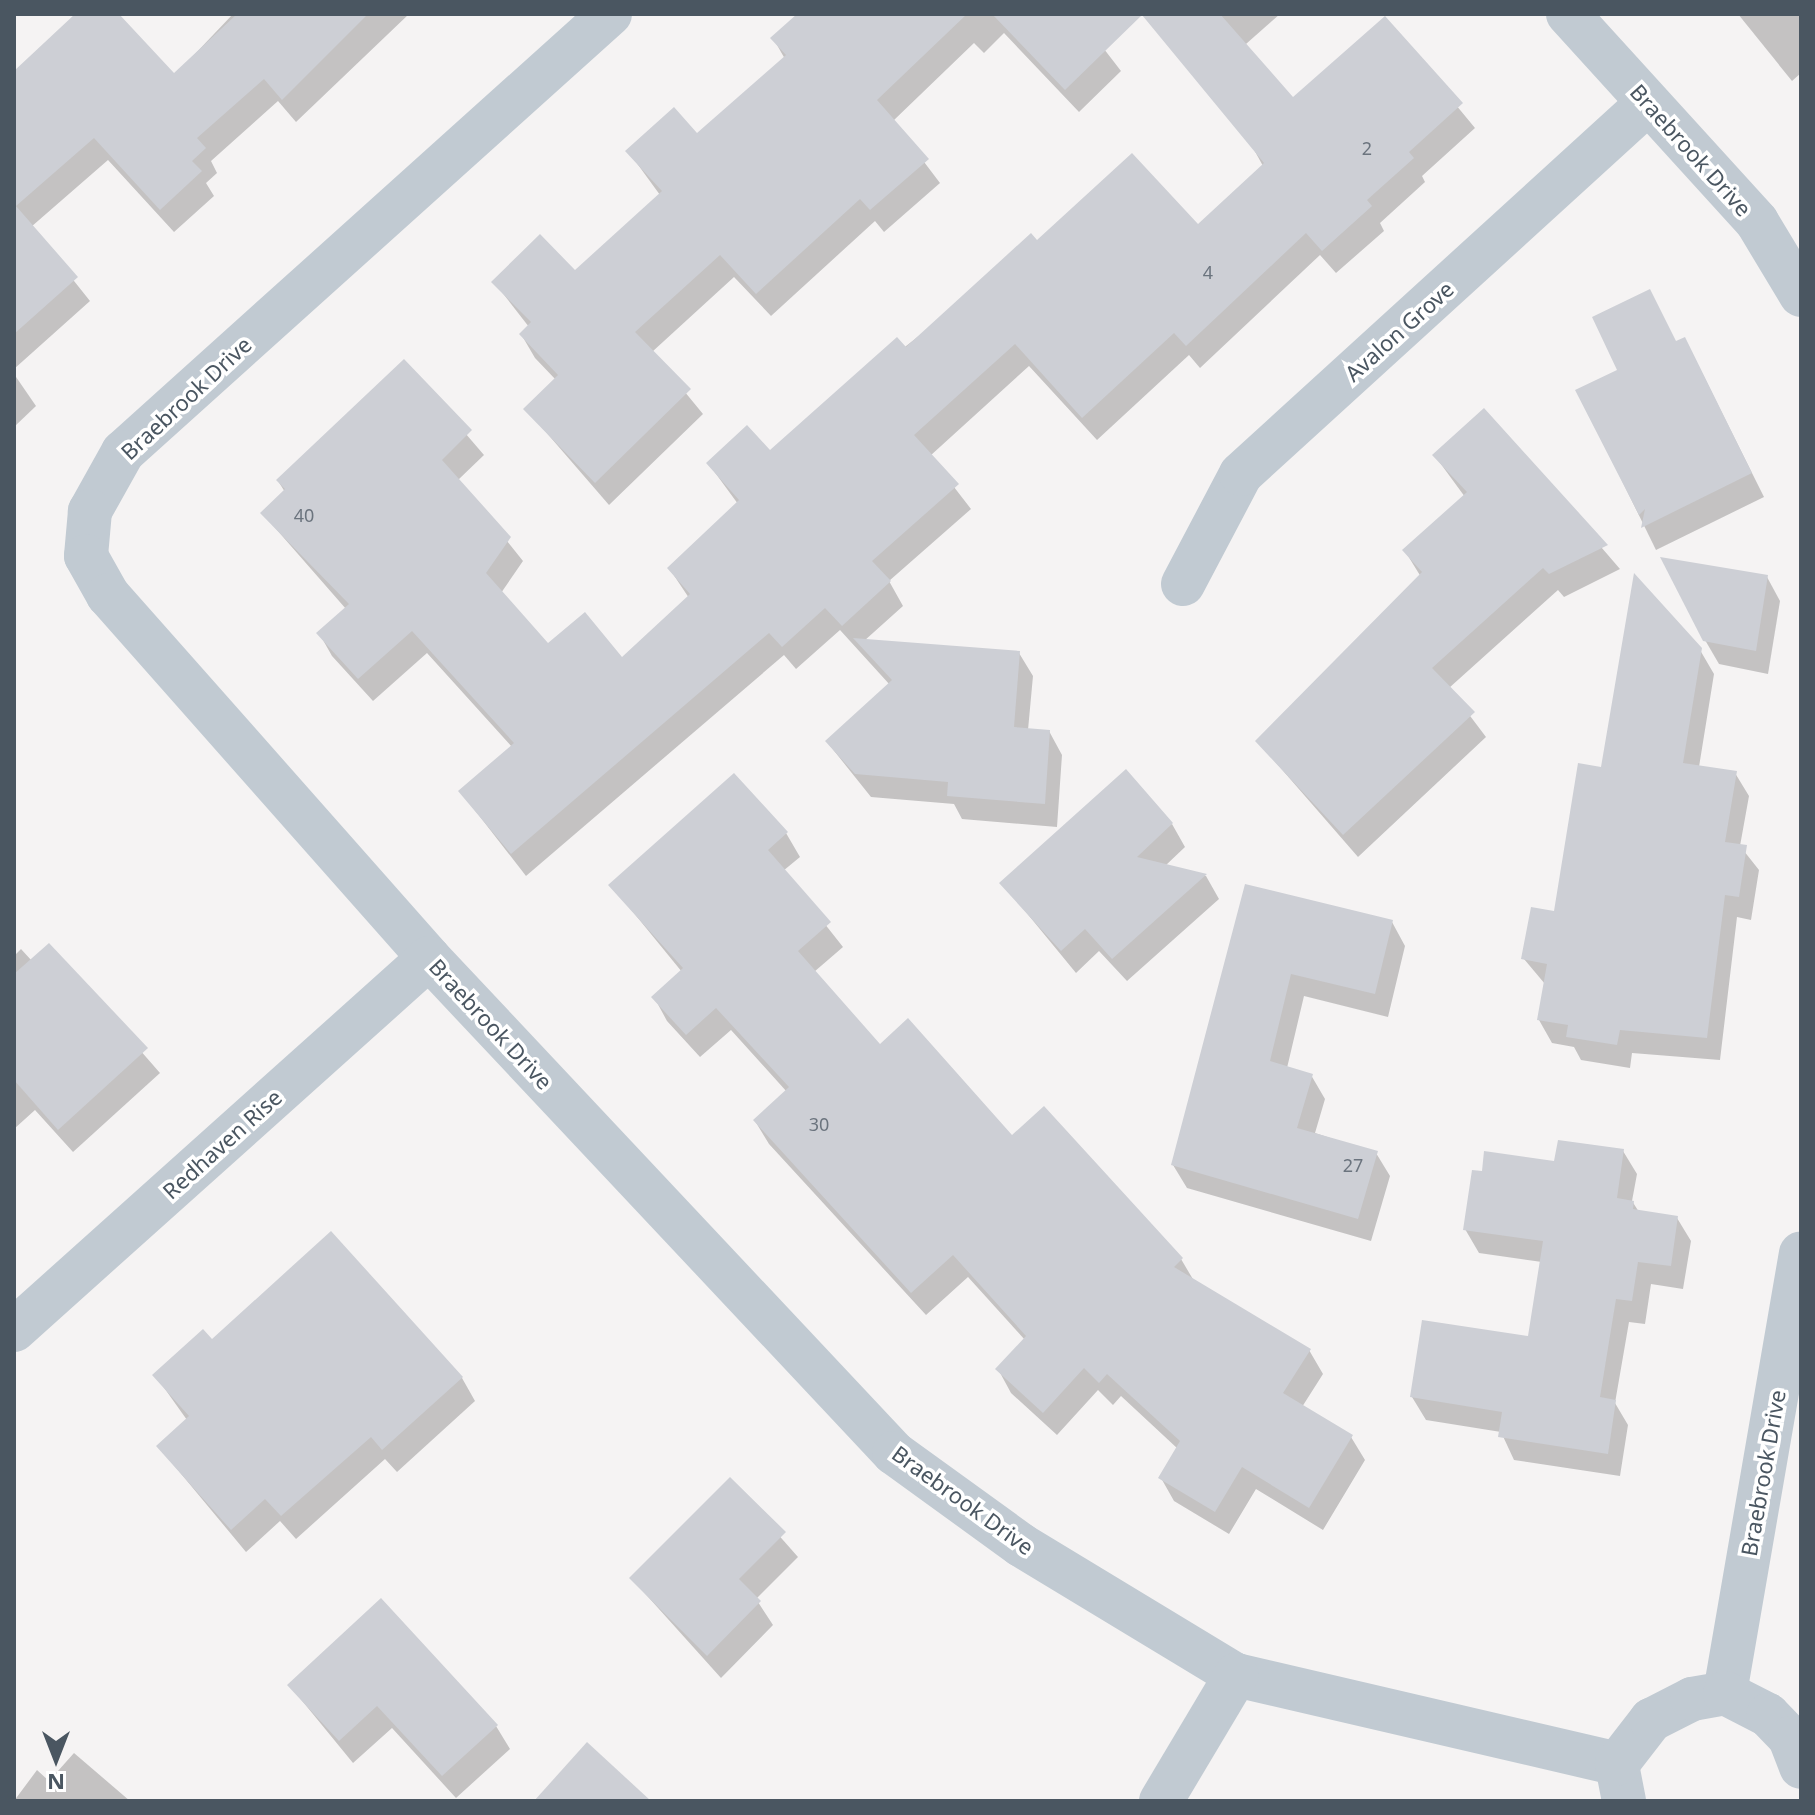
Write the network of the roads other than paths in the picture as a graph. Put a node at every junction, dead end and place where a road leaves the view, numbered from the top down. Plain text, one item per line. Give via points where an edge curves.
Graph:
1 (610, 14) edge
2 (1568, 14) edge
3 (1648, 103) junction
4 (1801, 295) edge
5 (1183, 584) dead end
6 (429, 958) junction
7 (1801, 1254) edge
8 (14, 1330) edge
9 (1236, 1675) junction
10 (1725, 1693) junction
11 (1801, 1767) edge
12 (1621, 1782) edge
13 (1161, 1801) edge

1 - 6 street, Braebrook Drive via 123,452 90,511 86,556 108,595
2 - 3 street, Braebrook Drive
3 - 4 street, Braebrook Drive via 1757,222
3 - 5 street, Avalon Grove via 1241,474
6 - 8 street, Redhaven Rise
6 - 9 street, Braebrook Drive via 894,1453 1021,1545
7 - 10 street, Braebrook Drive
9 - 12 street, Braebrook Drive
9 - 13 street
10 - 11 street via 1768,1715 1790,1738
10 - 12 street via 1692,1699 1651,1720

